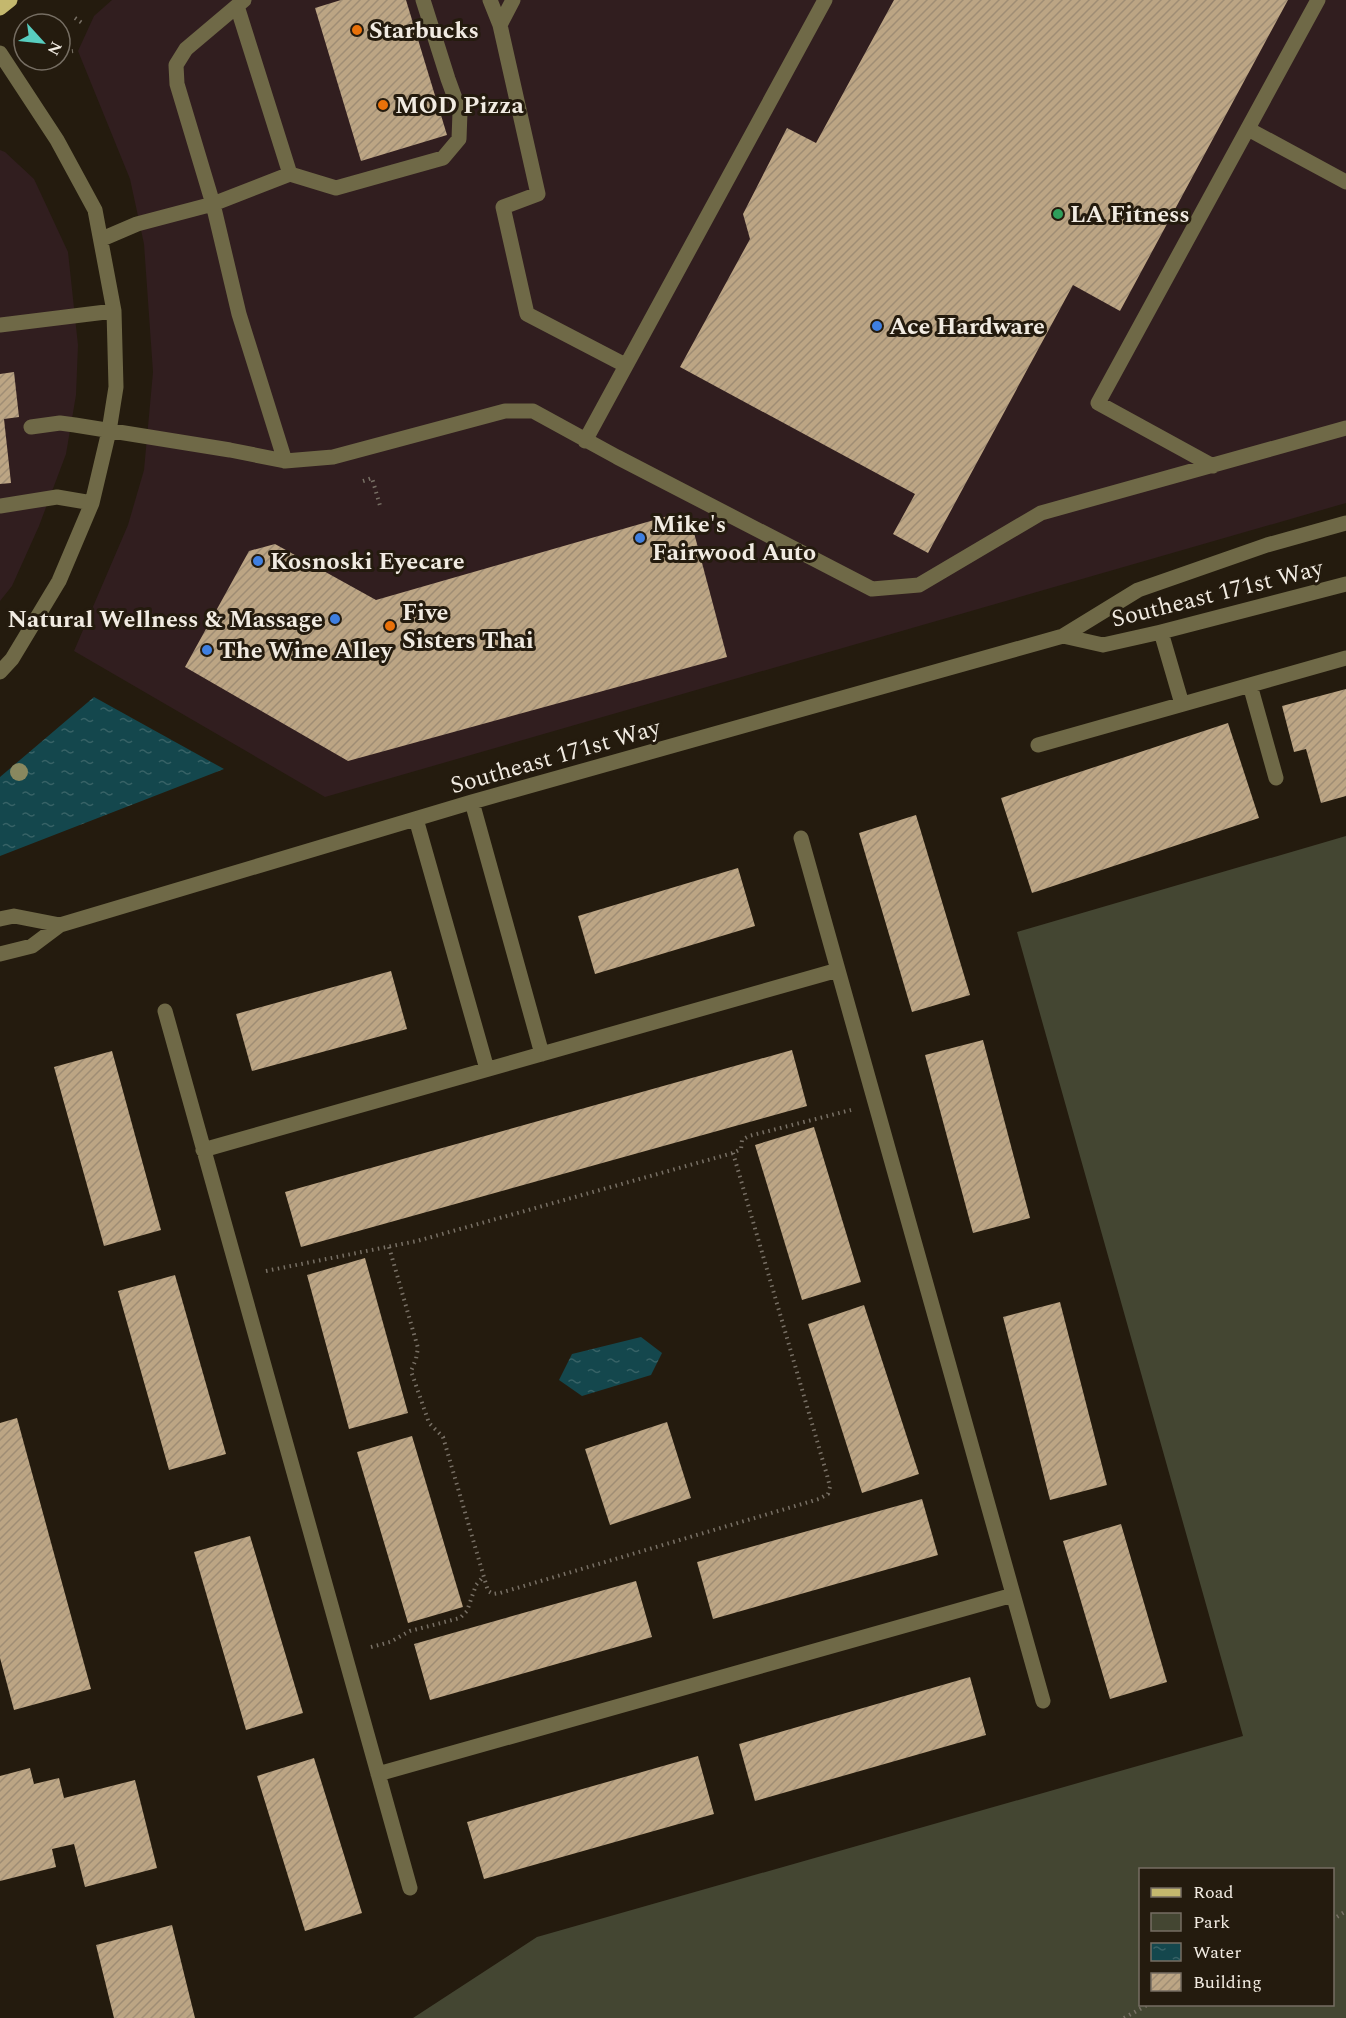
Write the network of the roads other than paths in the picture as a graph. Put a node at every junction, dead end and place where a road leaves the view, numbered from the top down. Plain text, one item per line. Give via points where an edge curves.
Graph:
1 (10, 0) edge
2 (423, 0) edge
3 (490, 0) edge
4 (513, 0) edge
5 (825, 0) edge
6 (1318, 0) edge
7 (241, 3) edge
8 (0, 8) edge
9 (500, 25) junction
10 (0, 53) edge
11 (1248, 129) junction
12 (291, 174) junction
13 (1346, 183) edge
14 (213, 204) junction
15 (102, 239) junction
16 (114, 311) junction
17 (0, 325) edge
18 (626, 365) junction
19 (31, 427) dead end
20 (1346, 428) edge
21 (109, 431) junction
22 (585, 441) junction
23 (285, 461) junction
24 (1212, 466) junction
25 (92, 503) junction
26 (0, 506) edge
27 (1346, 523) edge
28 (1346, 584) edge
29 (1161, 632) junction
30 (1064, 636) junction
31 (1346, 658) edge
32 (0, 672) edge
33 (1250, 685) junction
34 (1182, 705) junction
35 (1038, 745) dead end
36 (1276, 778) dead end
37 (472, 802) junction
38 (416, 819) junction
39 (801, 838) dead end
40 (0, 919) edge
41 (60, 925) junction
42 (0, 954) edge
43 (838, 970) junction
44 (165, 1011) dead end
45 (542, 1054) junction
46 (487, 1069) junction
47 (203, 1150) junction
48 (1013, 1595) junction
49 (1043, 1701) dead end
50 (378, 1774) junction
51 (410, 1888) dead end

1 - 8 main road
2 - 12 street via 460,112 459,139 443,158 336,188
3 - 9 street
4 - 9 street
5 - 18 street
6 - 11 street
7 - 12 street
7 - 14 street via 186,49 176,65 177,84
9 - 18 street via 538,194 503,207 528,314
10 - 15 street via 57,140 96,210
11 - 13 street
11 - 24 street via 1098,403
12 - 14 street
14 - 15 street via 137,224
14 - 23 street via 239,314
15 - 16 street
16 - 17 street
16 - 21 street via 116,387
18 - 22 street
19 - 21 street via 60,423
20 - 24 street
21 - 23 street
21 - 25 street
22 - 23 street via 533,411 505,411 333,457
22 - 24 street via 872,589 919,585 1041,513
25 - 26 street via 57,497
25 - 32 street via 59,581
27 - 30 street, Southeast 171st Way via 1267,545 1138,590
28 - 29 street, Southeast 171st Way
29 - 30 street, Southeast 171st Way via 1103,645
29 - 34 street
30 - 37 street, Southeast 171st Way
31 - 33 street
33 - 34 street
33 - 36 street
34 - 35 street
37 - 38 street, Southeast 171st Way
37 - 45 street
38 - 41 street, Southeast 171st Way
38 - 46 street
39 - 43 street
40 - 41 street, Southeast 171st Way via 14,916
41 - 42 street, Southeast 171st Way via 32,946
43 - 45 street
43 - 48 street
44 - 47 street
45 - 46 street
46 - 47 street
47 - 50 street
48 - 49 street
48 - 50 street
50 - 51 street

